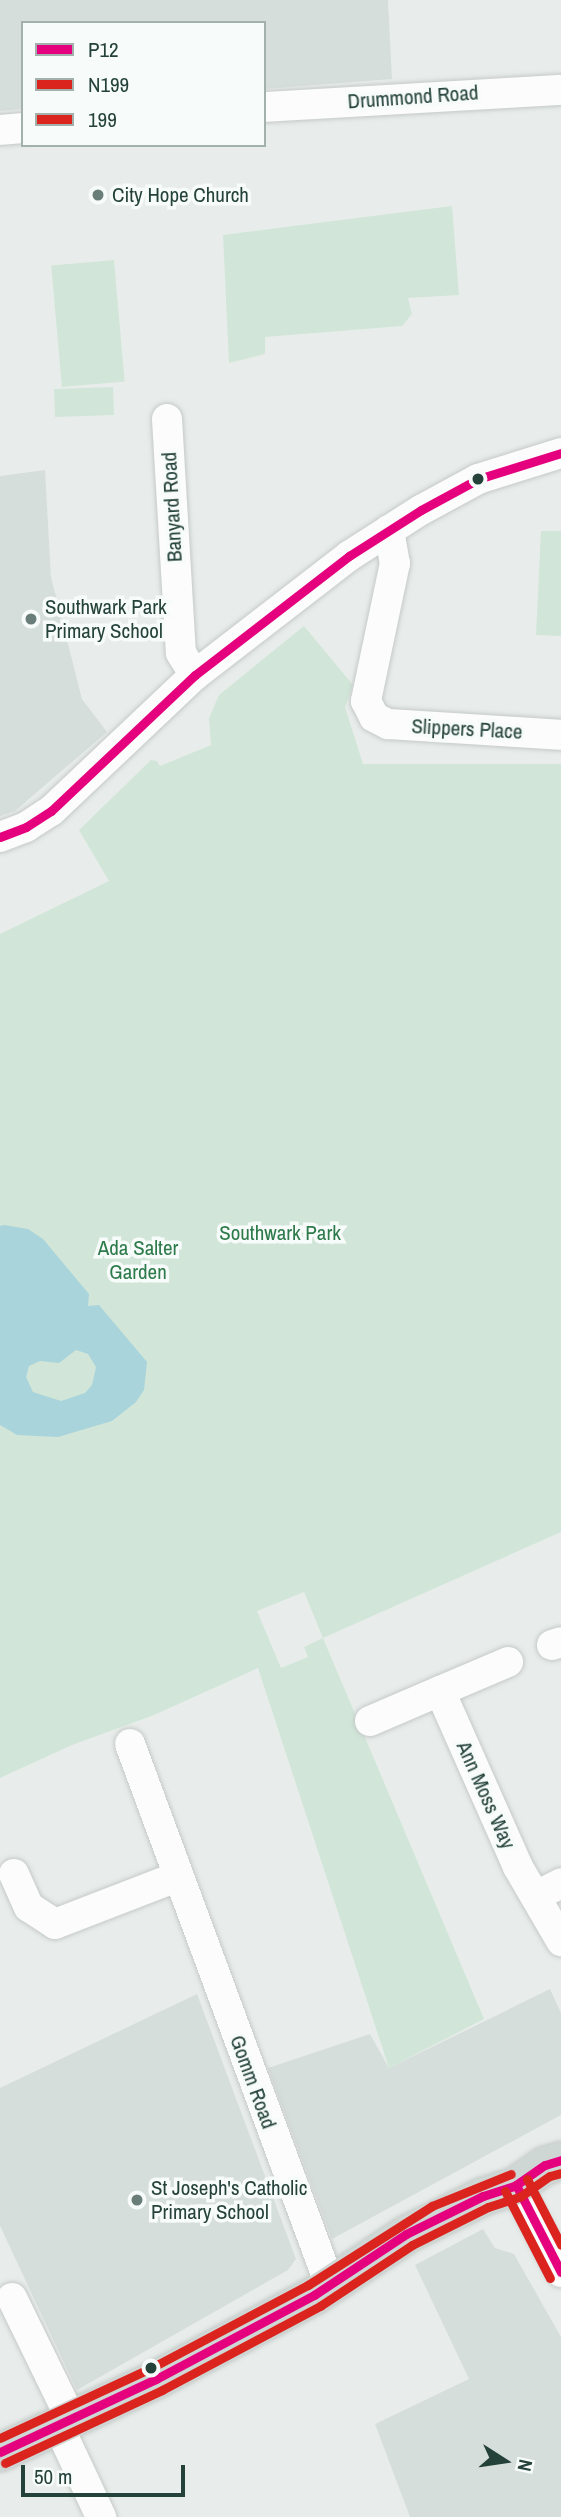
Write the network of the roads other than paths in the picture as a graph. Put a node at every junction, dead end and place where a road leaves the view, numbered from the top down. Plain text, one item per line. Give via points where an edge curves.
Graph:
1 (561, 90) edge
2 (266, 107) edge
3 (21, 128) edge
4 (0, 131) edge
5 (167, 419) dead end
6 (561, 453) edge
7 (389, 530) junction
8 (195, 675) junction
9 (561, 734) edge
10 (0, 837) edge
11 (508, 1662) dead end
12 (440, 1691) junction
13 (370, 1721) dead end
14 (130, 1744) dead end
15 (14, 1874) dead end
16 (177, 1877) junction
17 (549, 1889) edge
18 (561, 1941) edge
19 (561, 2160) edge
20 (561, 2183) edge
21 (516, 2185) junction
22 (557, 2248) edge
23 (330, 2285) junction
24 (12, 2298) dead end
25 (64, 2422) junction
26 (0, 2452) edge
27 (101, 2517) edge

1 - 2 street, Drummond Road
3 - 4 street
5 - 8 street, Banyard Road via 181,653
6 - 7 street via 478,479
7 - 8 street
7 - 9 street, Slippers Place via 395,563 366,701 374,717 388,724
8 - 10 street via 51,811
11 - 12 street
12 - 13 street
12 - 17 street, Ann Moss Way via 518,1867
14 - 16 street, Gomm Road
15 - 16 street via 29,1906 55,1924
16 - 23 street, Gomm Road
17 - 18 street, Ann Moss Way
19 - 21 main road
20 - 21 main road
21 - 22 street
21 - 23 main road via 427,2223
23 - 25 main road via 156,2379
24 - 25 street
25 - 26 main road
25 - 27 street

